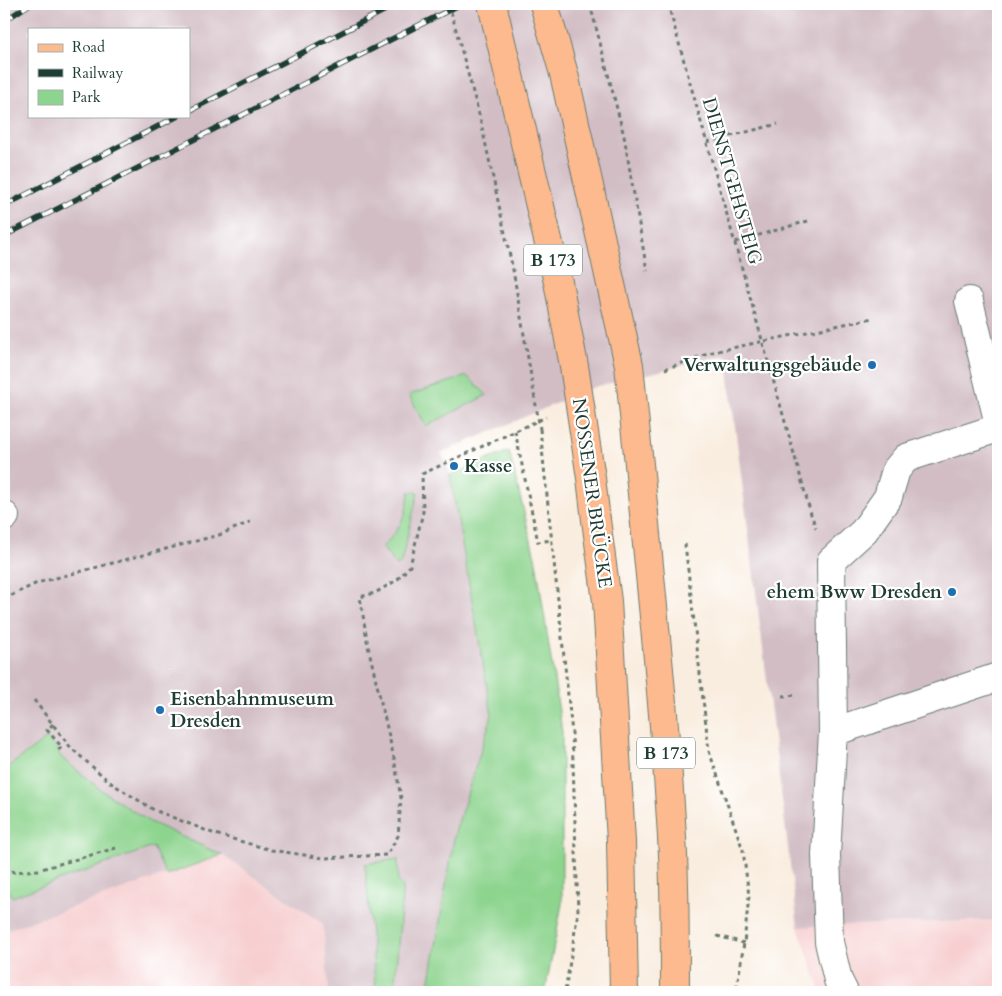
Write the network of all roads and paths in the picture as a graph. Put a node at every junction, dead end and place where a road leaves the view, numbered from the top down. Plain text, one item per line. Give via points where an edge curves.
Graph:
1 (449, 4) edge
2 (492, 4) edge
3 (544, 4) edge
4 (590, 4) edge
5 (668, 4) edge
6 (778, 124) dead end
7 (707, 142) junction
8 (808, 222) dead end
9 (735, 242) junction
10 (648, 280) dead end
11 (969, 301) dead end
12 (873, 318) dead end
13 (663, 366) dead end
14 (657, 372) dead end
15 (665, 376) dead end
16 (550, 415) dead end
17 (998, 420) edge
18 (998, 428) edge
19 (515, 431) junction
20 (250, 522) dead end
21 (685, 539) dead end
22 (552, 540) junction
23 (831, 561) junction
24 (4, 599) edge
25 (998, 677) edge
26 (795, 695) dead end
27 (782, 696) dead end
28 (34, 700) dead end
29 (53, 724) junction
30 (834, 732) junction
31 (58, 750) dead end
32 (116, 848) dead end
33 (4, 868) edge
34 (717, 936) dead end
35 (744, 943) junction
36 (565, 992) edge
37 (624, 992) edge
38 (675, 992) edge
39 (736, 992) edge
40 (844, 992) edge

1 - 22 path, bridge via 480,118 513,270 540,419
2 - 37 main road, NOSSENER BRÜCKE / B 173, bridge via 558,282 591,478 607,601 620,841
3 - 38 main road, B 173, bridge via 564,74 629,365 664,724 673,854
4 - 10 path, bridge via 624,136
5 - 7 path, DIENSTGEHSTEIG, bridge
6 - 7 path
7 - 9 path, DIENSTGEHSTEIG, bridge
8 - 9 path
9 - 23 path, DIENSTGEHSTEIG, bridge via 811,514
11 - 17 lane
12 - 14 path via 713,352
13 - 15 path
16 - 19 path
18 - 23 lane via 906,458 896,470 888,497 864,531
19 - 22 path via 538,542
19 - 29 path via 422,474 422,512 410,566 397,580 376,593 360,598 401,798 398,836 387,854 324,858 271,850 215,834 154,810 112,783 70,748
20 - 24 path via 219,535 37,583
21 - 35 path via 709,751 744,850 748,896
22 - 36 path via 572,733 578,902
23 - 30 lane
25 - 30 lane
26 - 27 path
28 - 29 path
29 - 31 path via 47,730 62,747
30 - 40 lane via 826,855 829,942
32 - 33 path via 38,870 14,872
34 - 35 path
35 - 39 path

